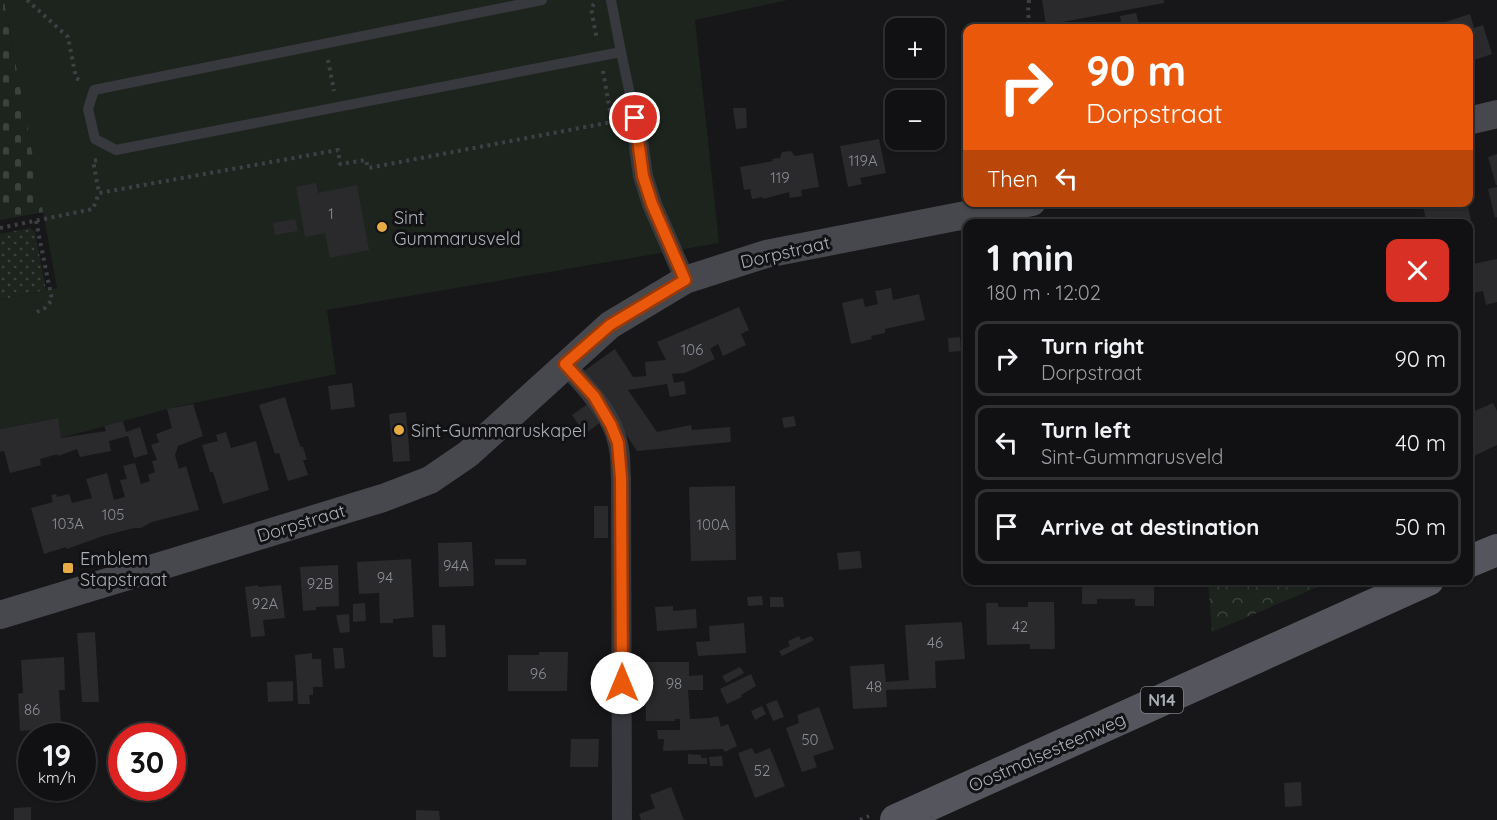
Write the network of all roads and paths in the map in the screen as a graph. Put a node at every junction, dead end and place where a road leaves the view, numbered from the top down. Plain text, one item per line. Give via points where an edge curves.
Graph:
1 (27, 0) edge
2 (542, 0) edge
3 (611, 0) edge
4 (1029, 0) edge
5 (1029, 24) edge
6 (326, 43) junction
7 (621, 52) junction
8 (94, 90) junction
9 (336, 107) junction
10 (1497, 114) edge
11 (635, 118) junction
12 (1473, 120) edge
13 (116, 150) junction
14 (99, 193) junction
15 (1006, 207) edge
16 (36, 221) junction
17 (0, 228) edge
18 (685, 280) junction
19 (37, 312) dead end
20 (565, 364) junction
21 (1497, 549) edge
22 (1473, 560) edge
23 (1417, 585) edge
24 (0, 615) edge
25 (622, 820) edge
26 (896, 820) edge

1 - 8 path via 68,37 76,78
2 - 6 lane
3 - 7 lane
4 - 5 path
6 - 8 lane
6 - 9 path
7 - 9 lane
7 - 11 lane
8 - 13 lane via 88,109 95,139
9 - 13 lane
10 - 12 street
11 - 14 path via 368,168 366,160 340,164 338,150
11 - 18 street via 643,176
13 - 14 path via 93,161
14 - 16 path via 93,209
15 - 18 street, Dorpstraat via 766,254
16 - 17 path
16 - 19 path via 52,300
18 - 20 street, Dorpstraat via 610,325
20 - 24 street, Dorpstraat via 468,454 430,480 383,498
20 - 25 street via 594,396 618,443
21 - 22 main road
23 - 26 main road, Oostmalsesteenweg / N14

